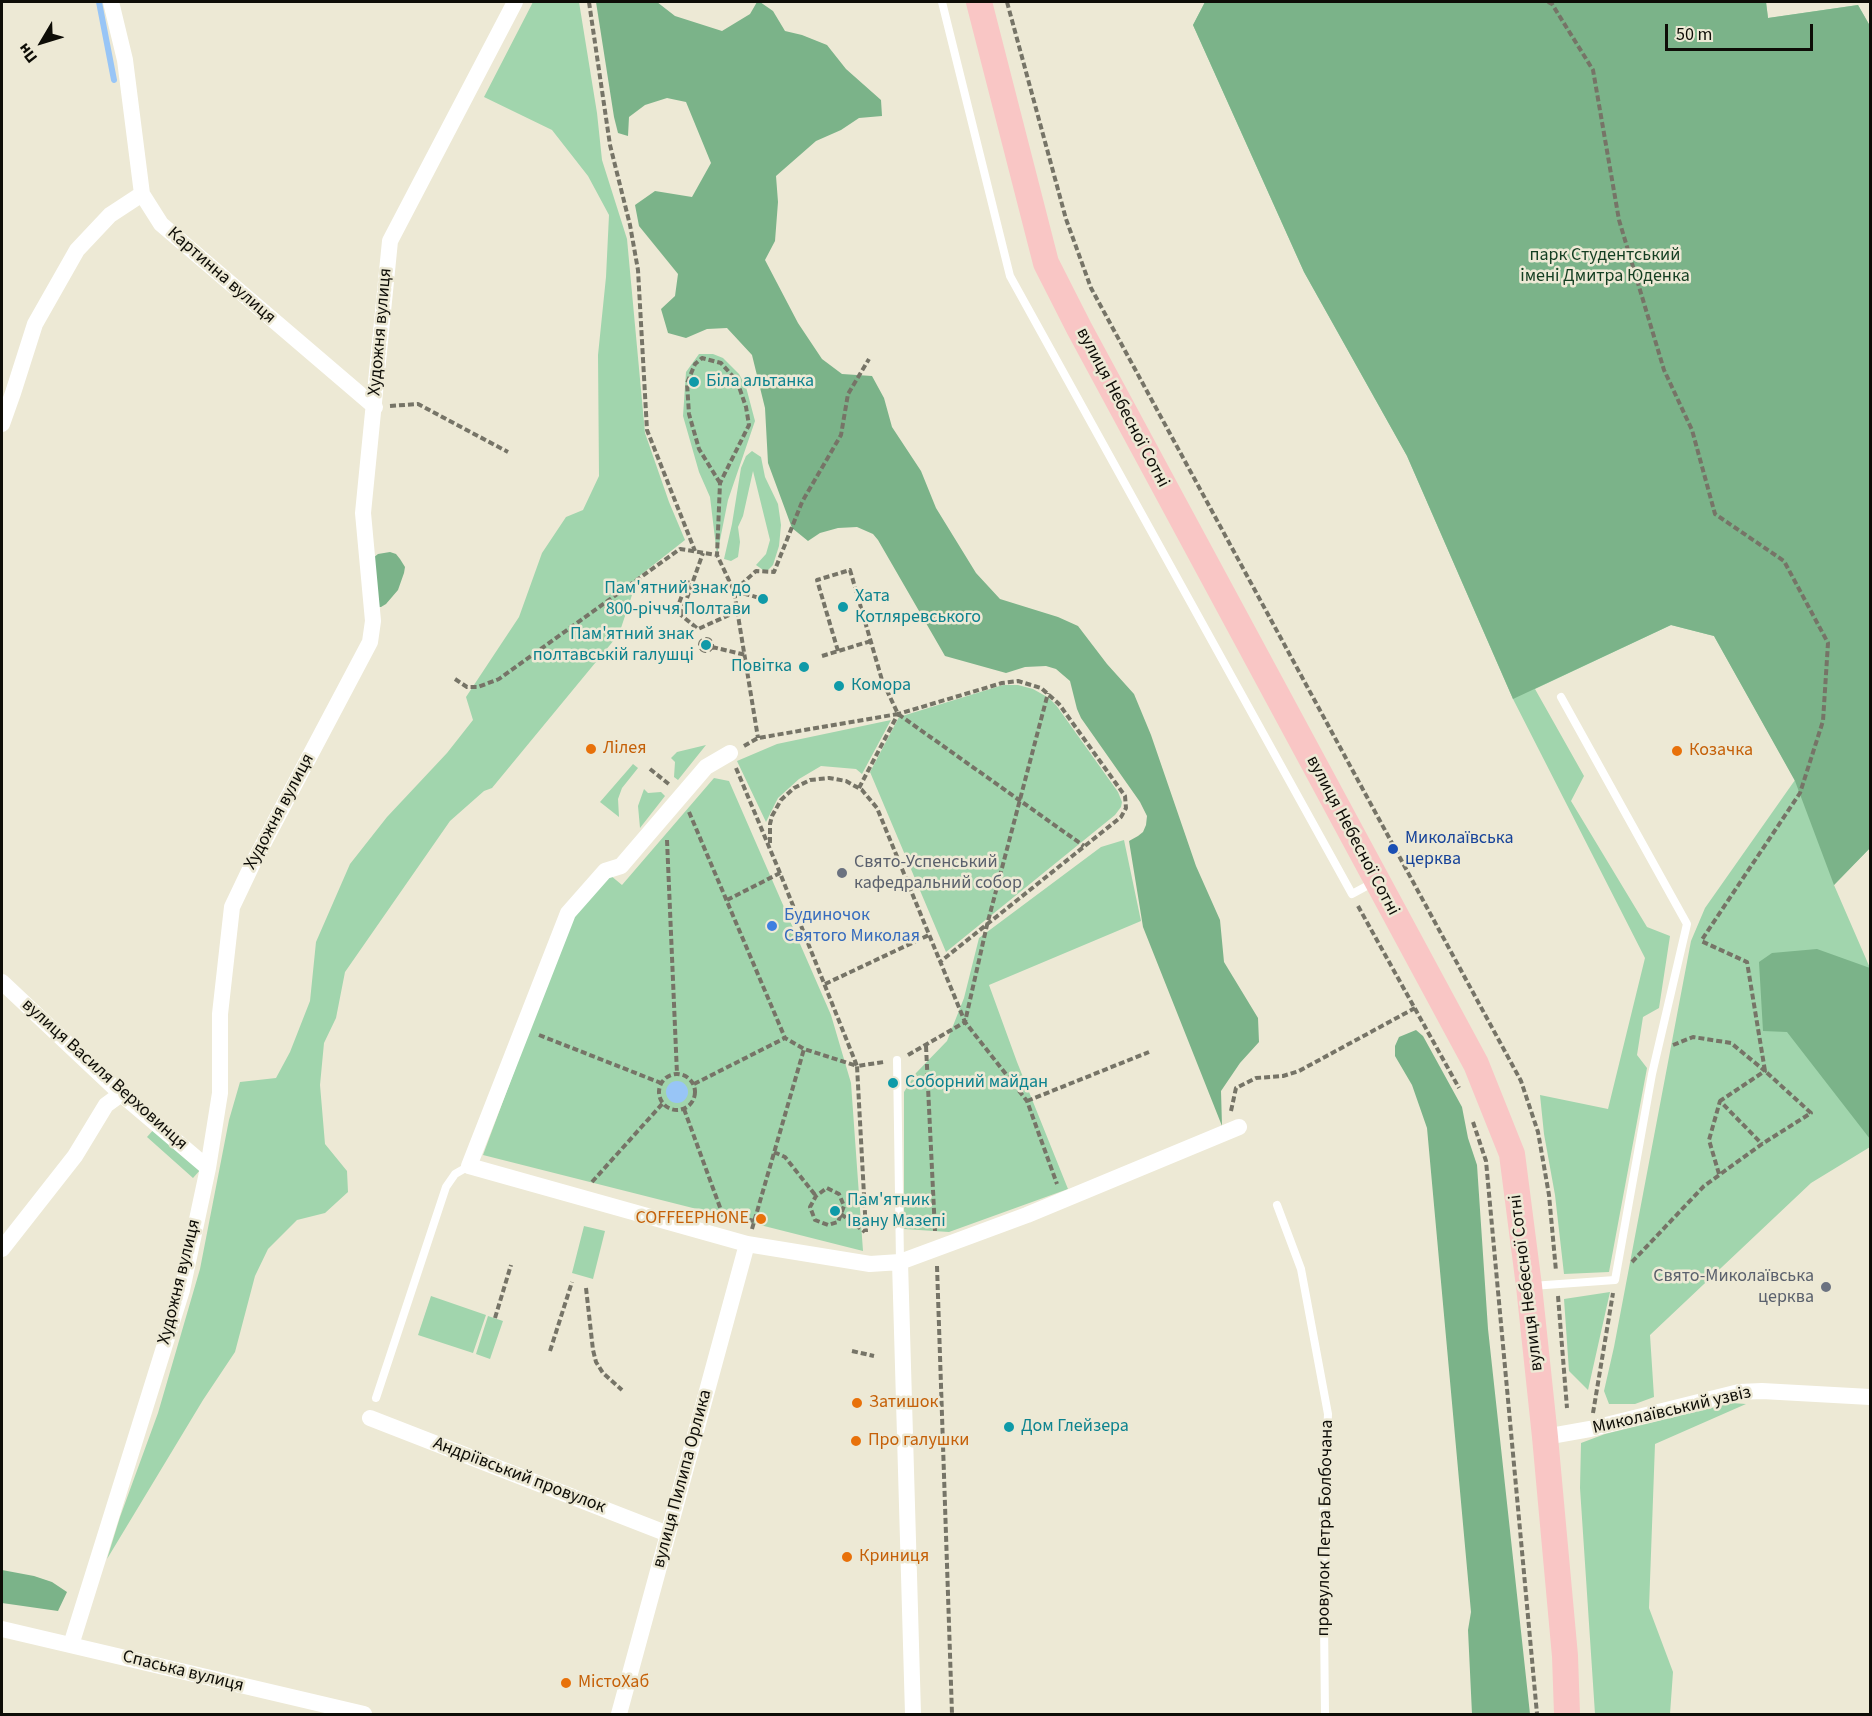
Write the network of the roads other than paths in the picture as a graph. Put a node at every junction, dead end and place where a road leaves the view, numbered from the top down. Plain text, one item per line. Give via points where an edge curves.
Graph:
1 (111, 2) edge
2 (515, 2) edge
3 (942, 2) edge
4 (980, 2) edge
5 (142, 194) junction
6 (375, 407) junction
7 (2, 424) edge
8 (1561, 697) dead end
9 (730, 753) road end
10 (1376, 881) junction
11 (2, 982) edge
12 (897, 1060) road end
13 (121, 1094) junction
14 (1239, 1127) dead end
15 (469, 1166) junction
16 (208, 1168) junction
17 (1278, 1205) dead end
18 (747, 1244) junction
19 (2, 1249) edge
20 (900, 1262) junction
21 (1529, 1286) junction
22 (1870, 1397) edge
23 (376, 1398) dead end
24 (370, 1418) dead end
25 (1545, 1437) junction
26 (668, 1534) junction
27 (2, 1629) edge
28 (71, 1645) junction
29 (364, 1714) edge
30 (619, 1714) edge
31 (913, 1714) edge
32 (1325, 1714) edge
33 (1567, 1714) edge

1 - 5 street, Картинна вулиця via 125,60
2 - 6 street, Художня вулиця via 390,241
3 - 10 lane via 1010,276 1352,894
4 - 10 main road, вулиця Небесної Сотні via 1046,263
5 - 6 street, Картинна вулиця via 161,224
5 - 7 street via 110,215 77,250 35,324
6 - 16 street, Художня вулиця via 363,513 373,621 370,642 232,907 220,1014 220,1093
8 - 21 lane via 1687,924 1657,1051 1615,1280
9 - 15 street via 706,767 621,866 605,871 568,913
10 - 21 main road, вулиця Небесної Сотні via 1476,1064 1512,1154
11 - 13 street, вулиця Василя Верховинця
12 - 20 lane
13 - 16 street, вулиця Василя Верховинця
13 - 19 street via 106,1105 75,1156
14 - 20 street
15 - 18 street
15 - 23 lane via 455,1174 446,1187
16 - 28 street, Художня вулиця via 182,1290
17 - 32 lane, провулок Петра Болбочана via 1301,1269 1328,1414 1323,1526
18 - 20 street via 870,1264
18 - 26 street, вулиця Пилипа Орлика
20 - 31 street
21 - 25 main road, вулиця Небесної Сотні
22 - 25 street, Миколаївський узвіз via 1738,1392
24 - 26 street, Андріївський провулок
25 - 33 main road, вулиця Небесної Сотні
26 - 30 street, вулиця Пилипа Орлика
27 - 28 street, Спаська вулиця
28 - 29 street, Спаська вулиця

